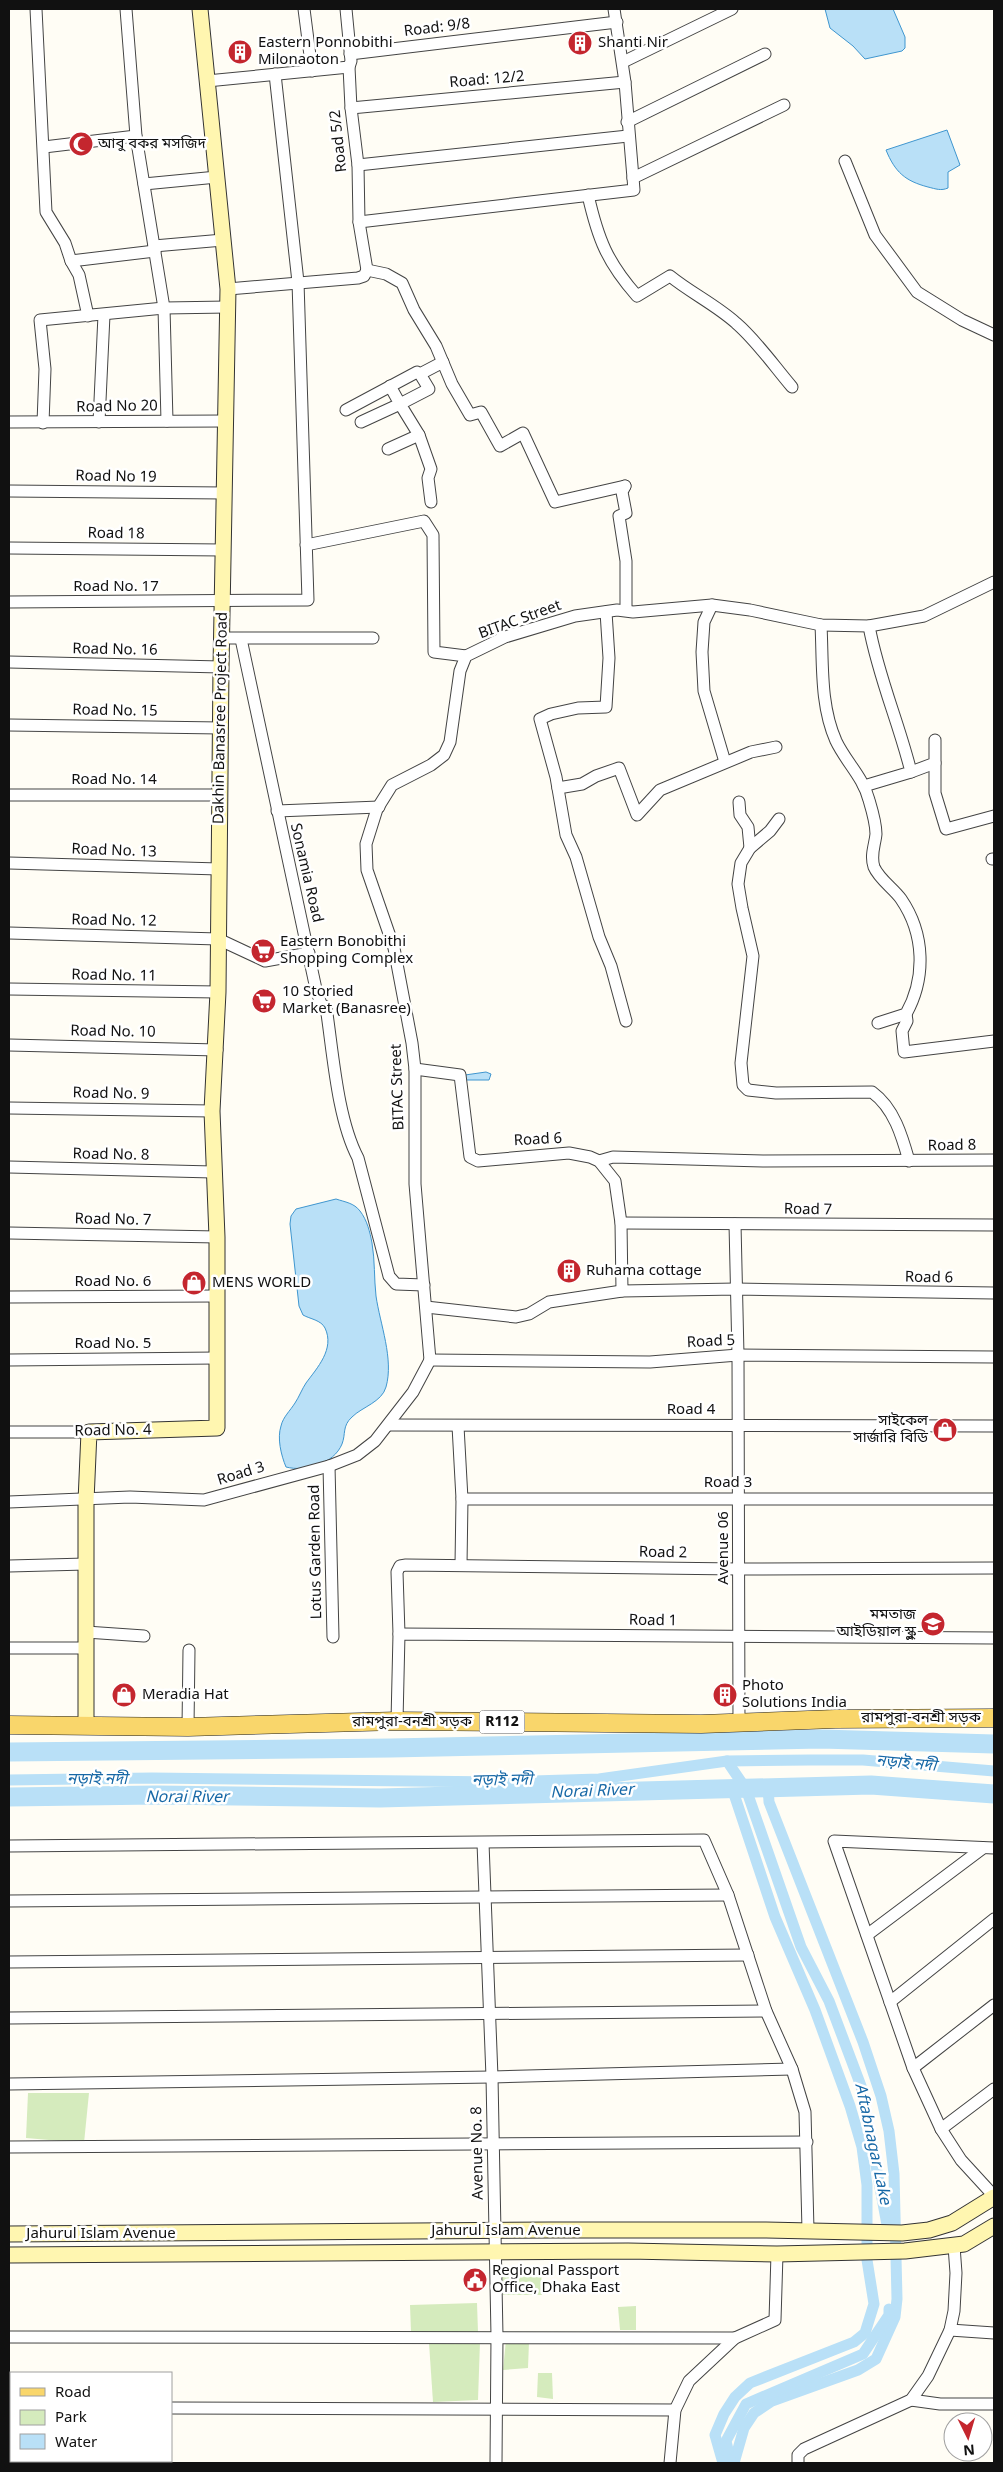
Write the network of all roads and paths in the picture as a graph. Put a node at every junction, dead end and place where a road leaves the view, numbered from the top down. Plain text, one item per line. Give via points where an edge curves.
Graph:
1 (36, 9) edge
2 (126, 9) edge
3 (200, 9) edge
4 (304, 9) edge
5 (346, 9) edge
6 (614, 9) edge
7 (732, 9) edge
8 (617, 22) junction
9 (350, 54) junction
10 (765, 54) dead end
11 (623, 62) junction
12 (349, 67) junction
13 (312, 71) junction
14 (275, 74) junction
15 (207, 81) junction
16 (625, 82) junction
17 (784, 105) dead end
18 (351, 108) junction
19 (627, 122) junction
20 (136, 136) junction
21 (628, 136) junction
22 (44, 148) junction
23 (845, 161) dead end
24 (358, 165) junction
25 (217, 177) junction
26 (633, 178) junction
27 (144, 184) junction
28 (588, 195) junction
29 (359, 222) junction
30 (224, 240) junction
31 (154, 249) junction
32 (71, 261) junction
33 (368, 270) junction
34 (298, 282) junction
35 (228, 289) junction
36 (228, 307) junction
37 (164, 308) junction
38 (104, 315) junction
39 (88, 316) junction
40 (994, 335) edge
41 (443, 362) junction
42 (420, 374) junction
43 (390, 386) junction
44 (792, 387) dead end
45 (400, 404) junction
46 (346, 410) dead end
47 (167, 421) junction
48 (226, 421) junction
49 (9, 422) edge
50 (99, 422) junction
51 (361, 422) dead end
52 (43, 423) junction
53 (419, 435) junction
54 (388, 449) dead end
55 (9, 491) edge
56 (224, 493) junction
57 (431, 502) dead end
58 (306, 545) junction
59 (9, 548) edge
60 (223, 550) junction
61 (994, 582) edge
62 (9, 602) edge
63 (222, 602) junction
64 (712, 605) junction
65 (626, 609) junction
66 (606, 612) junction
67 (821, 625) junction
68 (869, 626) junction
69 (222, 638) junction
70 (373, 638) dead end
71 (241, 639) junction
72 (466, 656) junction
73 (9, 662) edge
74 (221, 667) junction
75 (9, 725) edge
76 (220, 728) junction
77 (935, 740) dead end
78 (776, 747) dead end
79 (725, 762) junction
80 (935, 764) junction
81 (911, 772) junction
82 (864, 786) junction
83 (558, 788) junction
84 (9, 795) edge
85 (220, 795) junction
86 (738, 802) dead end
87 (379, 807) junction
88 (277, 811) junction
89 (994, 816) edge
90 (778, 818) dead end
91 (750, 848) junction
92 (9, 863) edge
93 (219, 869) junction
94 (9, 933) edge
95 (218, 939) junction
96 (309, 953) junction
97 (9, 989) edge
98 (218, 992) junction
99 (906, 1014) junction
100 (626, 1021) dead end
101 (878, 1023) dead end
102 (994, 1041) edge
103 (9, 1045) edge
104 (217, 1050) junction
105 (415, 1069) junction
106 (9, 1108) edge
107 (212, 1111) junction
108 (994, 1160) edge
109 (600, 1161) junction
110 (909, 1161) junction
111 (9, 1167) edge
112 (213, 1172) junction
113 (621, 1223) junction
114 (735, 1224) junction
115 (994, 1225) edge
116 (9, 1233) edge
117 (217, 1237) junction
118 (424, 1285) junction
119 (736, 1289) junction
120 (622, 1291) junction
121 (994, 1293) edge
122 (217, 1296) junction
123 (9, 1297) edge
124 (426, 1307) junction
125 (738, 1355) junction
126 (994, 1357) edge
127 (217, 1358) junction
128 (9, 1360) edge
129 (430, 1360) junction
130 (389, 1425) junction
131 (738, 1425) junction
132 (458, 1426) junction
133 (994, 1426) edge
134 (216, 1428) joint
135 (9, 1432) edge
136 (89, 1432) junction
137 (329, 1466) junction
138 (738, 1498) junction
139 (462, 1499) junction
140 (994, 1499) edge
141 (86, 1501) junction
142 (9, 1502) edge
143 (86, 1564) junction
144 (461, 1565) junction
145 (9, 1566) edge
146 (994, 1568) edge
147 (739, 1569) junction
148 (86, 1632) junction
149 (399, 1634) junction
150 (144, 1636) dead end
151 (333, 1637) dead end
152 (738, 1637) junction
153 (994, 1638) edge
154 (9, 1648) edge
155 (86, 1648) junction
156 (189, 1650) dead end
157 (994, 1718) edge
158 (397, 1721) junction
159 (739, 1723) junction
160 (9, 1725) edge
161 (86, 1726) junction
162 (188, 1727) junction
163 (483, 1843) junction
164 (9, 1846) edge
165 (989, 1848) edge
166 (728, 1895) junction
167 (484, 1899) junction
168 (9, 1901) edge
169 (994, 1919) edge
170 (867, 1935) junction
171 (748, 1955) junction
172 (486, 1959) junction
173 (9, 1962) edge
174 (890, 2002) junction
175 (994, 2005) edge
176 (766, 2011) junction
177 (489, 2013) junction
178 (9, 2018) edge
179 (913, 2068) junction
180 (792, 2069) junction
181 (492, 2077) junction
182 (9, 2084) edge
183 (994, 2089) edge
184 (941, 2129) junction
185 (807, 2142) junction
186 (493, 2144) junction
187 (9, 2147) edge
188 (994, 2196) edge
189 (994, 2226) edge
190 (494, 2230) junction
191 (808, 2230) junction
192 (9, 2234) edge
193 (954, 2246) junction
194 (494, 2252) junction
195 (777, 2254) junction
196 (9, 2255) edge
197 (950, 2330) junction
198 (994, 2332) edge
199 (497, 2336) junction
200 (9, 2337) edge
201 (735, 2338) junction
202 (911, 2400) junction
203 (994, 2404) edge
204 (172, 2408) edge
205 (496, 2409) junction
206 (675, 2410) junction
207 (496, 2463) edge
208 (670, 2463) edge
209 (798, 2463) edge

1 - 22 street
2 - 20 street
3 - 15 street, Dakhin Banasree Project Road
4 - 13 street
5 - 9 street, Road 5/2
6 - 8 street
7 - 11 street
8 - 9 street, Road: 9/8
8 - 11 street
9 - 12 street, Road 5/2
10 - 19 street
11 - 16 street
12 - 13 street
12 - 18 street, Road 5/2
13 - 14 street
14 - 15 street
14 - 34 street
15 - 25 street, Dakhin Banasree Project Road
16 - 18 street, Road: 12/2
16 - 19 street
17 - 26 street
18 - 24 street, Road 5/2
19 - 21 street
20 - 22 street
20 - 27 street
21 - 24 street
21 - 26 street
22 - 32 street via 46,212 65,243
23 - 40 street via 875,236 917,292 962,320
24 - 29 street, Road 5/2
25 - 27 street
25 - 30 street, Dakhin Banasree Project Road
26 - 28 street via 634,190
27 - 31 street
28 - 29 street
28 - 44 street via 596,231 617,273 637,296 670,276 738,324
29 - 33 street, Road 5/2
30 - 31 street
30 - 35 street, Dakhin Banasree Project Road
31 - 32 street
31 - 37 street
32 - 39 street via 79,275
33 - 34 street via 358,278
33 - 41 street via 386,274 402,283
34 - 35 street
34 - 58 street
35 - 36 street, Dakhin Banasree Project Road
36 - 37 street
36 - 48 street, Dakhin Banasree Project Road
37 - 38 street
37 - 47 street
38 - 39 street
38 - 50 street
39 - 52 street via 40,320 44,369
41 - 42 street
41 - 65 street via 470,414 481,412 500,446 523,433 555,502 625,486 622,492 626,513 619,516 626,561
42 - 43 street via 417,372
42 - 45 street via 429,390
43 - 45 street
43 - 46 street
45 - 51 street
45 - 53 street
47 - 48 street, Road No 20
47 - 50 street, Road No 20
48 - 56 street, Dakhin Banasree Project Road
49 - 52 street, Road No 20
50 - 52 street, Road No 20
53 - 54 street
53 - 57 street via 431,468 428,478
55 - 56 street, Road No 19
56 - 60 street, Dakhin Banasree Project Road
58 - 63 street, Road No. 17 via 308,600
58 - 72 street via 424,521 433,535 434,652
59 - 60 street, Road 18
60 - 63 street, Dakhin Banasree Project Road
61 - 68 street, BITAC Street via 924,616
62 - 63 street, Road No. 17
63 - 69 street, Dakhin Banasree Project Road
64 - 65 street, BITAC Street via 633,612
64 - 67 street, BITAC Street
64 - 79 street via 704,622 704,691
65 - 66 street, BITAC Street
66 - 72 street, BITAC Street via 566,619 505,638
66 - 83 street via 609,658 606,707 578,708 540,719
67 - 68 street, BITAC Street
67 - 82 street via 825,709 837,743
68 - 81 street via 891,712 906,748
69 - 71 street
69 - 74 street, Dakhin Banasree Project Road
70 - 71 street
71 - 88 street, Sonamia Road
72 - 87 street, BITAC Street via 460,671 450,742 444,755 392,785
73 - 74 street, Road No. 16
74 - 76 street, Dakhin Banasree Project Road
75 - 76 street, Road No. 15
76 - 85 street, Dakhin Banasree Project Road
77 - 80 street
78 - 79 street
79 - 83 street via 660,790 637,815 619,768 582,784
80 - 81 street
80 - 89 street via 935,793 946,829
81 - 82 street
82 - 99 street via 875,823 872,853 875,870 901,900 921,949 918,984
83 - 100 street via 566,835 576,857
84 - 85 street, Road No. 14
85 - 93 street, Dakhin Banasree Project Road
86 - 91 street via 740,815 748,826
87 - 88 street
87 - 105 street, BITAC Street via 366,844 367,870 394,948
88 - 96 street, Sonamia Road
90 - 91 street via 770,831
91 - 110 street via 741,863 738,884 753,956 741,1063 743,1085 748,1090 776,1093 872,1092 887,1107 902,1135
92 - 93 street, Road No. 13
93 - 95 street, Dakhin Banasree Project Road
94 - 95 street, Road No. 12
95 - 96 street via 265,961
95 - 98 street, Dakhin Banasree Project Road
96 - 118 street, Sonamia Road via 321,1004 326,1007 352,1147 358,1158 389,1276 396,1284
97 - 98 street, Road No. 11
98 - 104 street, Dakhin Banasree Project Road
99 - 101 street
99 - 102 street via 902,1031 904,1052
103 - 104 street, Road No. 10
104 - 107 street, Dakhin Banasree Project Road
105 - 109 street, Road 6 via 460,1075 470,1157 478,1161 569,1153
105 - 118 street, BITAC Street via 415,1184
106 - 107 street, Road No. 9
107 - 112 street, Dakhin Banasree Project Road
108 - 110 street, Road 8
109 - 110 street, Road 8 via 613,1157
109 - 113 street via 615,1181
111 - 112 street, Road No. 8
112 - 117 street, Dakhin Banasree Project Road
113 - 114 street, Road 7
113 - 120 street
114 - 115 street, Road 7
114 - 119 street, Avenue 06
116 - 117 street, Road No. 7
117 - 122 street, Dakhin Banasree Project Road
118 - 124 street, BITAC Street
119 - 120 street, Road 6
119 - 121 street, Road 6
119 - 125 street, Avenue 06
120 - 124 street, Road 6 via 549,1302 529,1314 516,1317
122 - 123 street, Road No. 6
122 - 127 street, Dakhin Banasree Project Road
124 - 129 street, BITAC Street
125 - 126 street, Road 5
125 - 129 street, Road 5 via 650,1362
125 - 131 street, Avenue 06
127 - 128 street, Road No. 5
127 - 134 street, Dakhin Banasree Project Road
129 - 130 street, Road 3 via 413,1392
130 - 132 street, Road 4
130 - 137 street, Road 3 via 357,1455
131 - 132 street, Road 4
131 - 133 street, Road 4
131 - 138 street, Avenue 06
132 - 139 street
134 - 136 street, Road No. 4
135 - 136 street, Road No. 4
136 - 141 street
137 - 141 street, Road 3 via 204,1500 123,1497
137 - 151 street, Lotus Garden Road
138 - 139 street, Road 3
138 - 140 street, Road 3
138 - 147 street, Avenue 06
139 - 144 street
141 - 142 street, Road 3
141 - 143 street
143 - 145 street
143 - 148 street
144 - 147 street, Road 2
144 - 149 street, Road 2 via 400,1566 397,1572
146 - 147 street, Road 2
147 - 152 street, Avenue 06
148 - 150 street
148 - 155 street
149 - 152 street, Road 1
149 - 158 street
152 - 153 street, Road 1
152 - 159 street, Avenue 06
154 - 155 street
155 - 161 street
156 - 162 street
157 - 159 main road, রামপুরা-বনশ্রী সড়ক / R112
158 - 159 main road, রামপুরা-বনশ্রী সড়ক / R112
158 - 162 main road, রামপুরা-বনশ্রী সড়ক / R112
160 - 161 main road, রামপুরা-বনশ্রী সড়ক / R112
161 - 162 main road, রামপুরা-বনশ্রী সড়ক / R112
163 - 164 street
163 - 166 street via 704,1840
163 - 167 street, Avenue No. 8
165 - 170 street
165 - 170 street via 834,1841
166 - 167 street
166 - 171 street
167 - 168 street
167 - 172 street, Avenue No. 8
169 - 174 street
170 - 174 street
171 - 172 street
171 - 176 street
172 - 173 street
172 - 177 street, Avenue No. 8
174 - 179 street
175 - 179 street
176 - 177 street
176 - 180 street
177 - 178 street
177 - 181 street, Avenue No. 8
179 - 184 street
180 - 181 street
180 - 185 street via 804,2112
181 - 182 street
181 - 186 street, Avenue No. 8
183 - 184 street
184 - 188 street via 961,2160
185 - 186 street
185 - 191 street
186 - 187 street
186 - 190 street, Avenue No. 8
188 - 191 street, Jahurul Islam Avenue via 952,2223 929,2230 902,2233
189 - 193 street, Jahurul Islam Avenue via 974,2239
190 - 191 street, Jahurul Islam Avenue
190 - 192 street, Jahurul Islam Avenue
190 - 194 street, Avenue No. 8
193 - 195 street, Jahurul Islam Avenue via 905,2251
193 - 197 street via 956,2273
194 - 195 street, Jahurul Islam Avenue
194 - 196 street, Jahurul Islam Avenue
194 - 199 street, Avenue No. 8
195 - 201 street via 775,2320
197 - 198 street
197 - 202 street via 928,2376
199 - 200 street
199 - 201 street
199 - 205 street, Avenue No. 8
201 - 206 street via 689,2381
202 - 203 street via 940,2404
202 - 209 street via 804,2449 798,2454
204 - 205 street
205 - 206 street
205 - 207 street, Avenue No. 8
206 - 208 street

